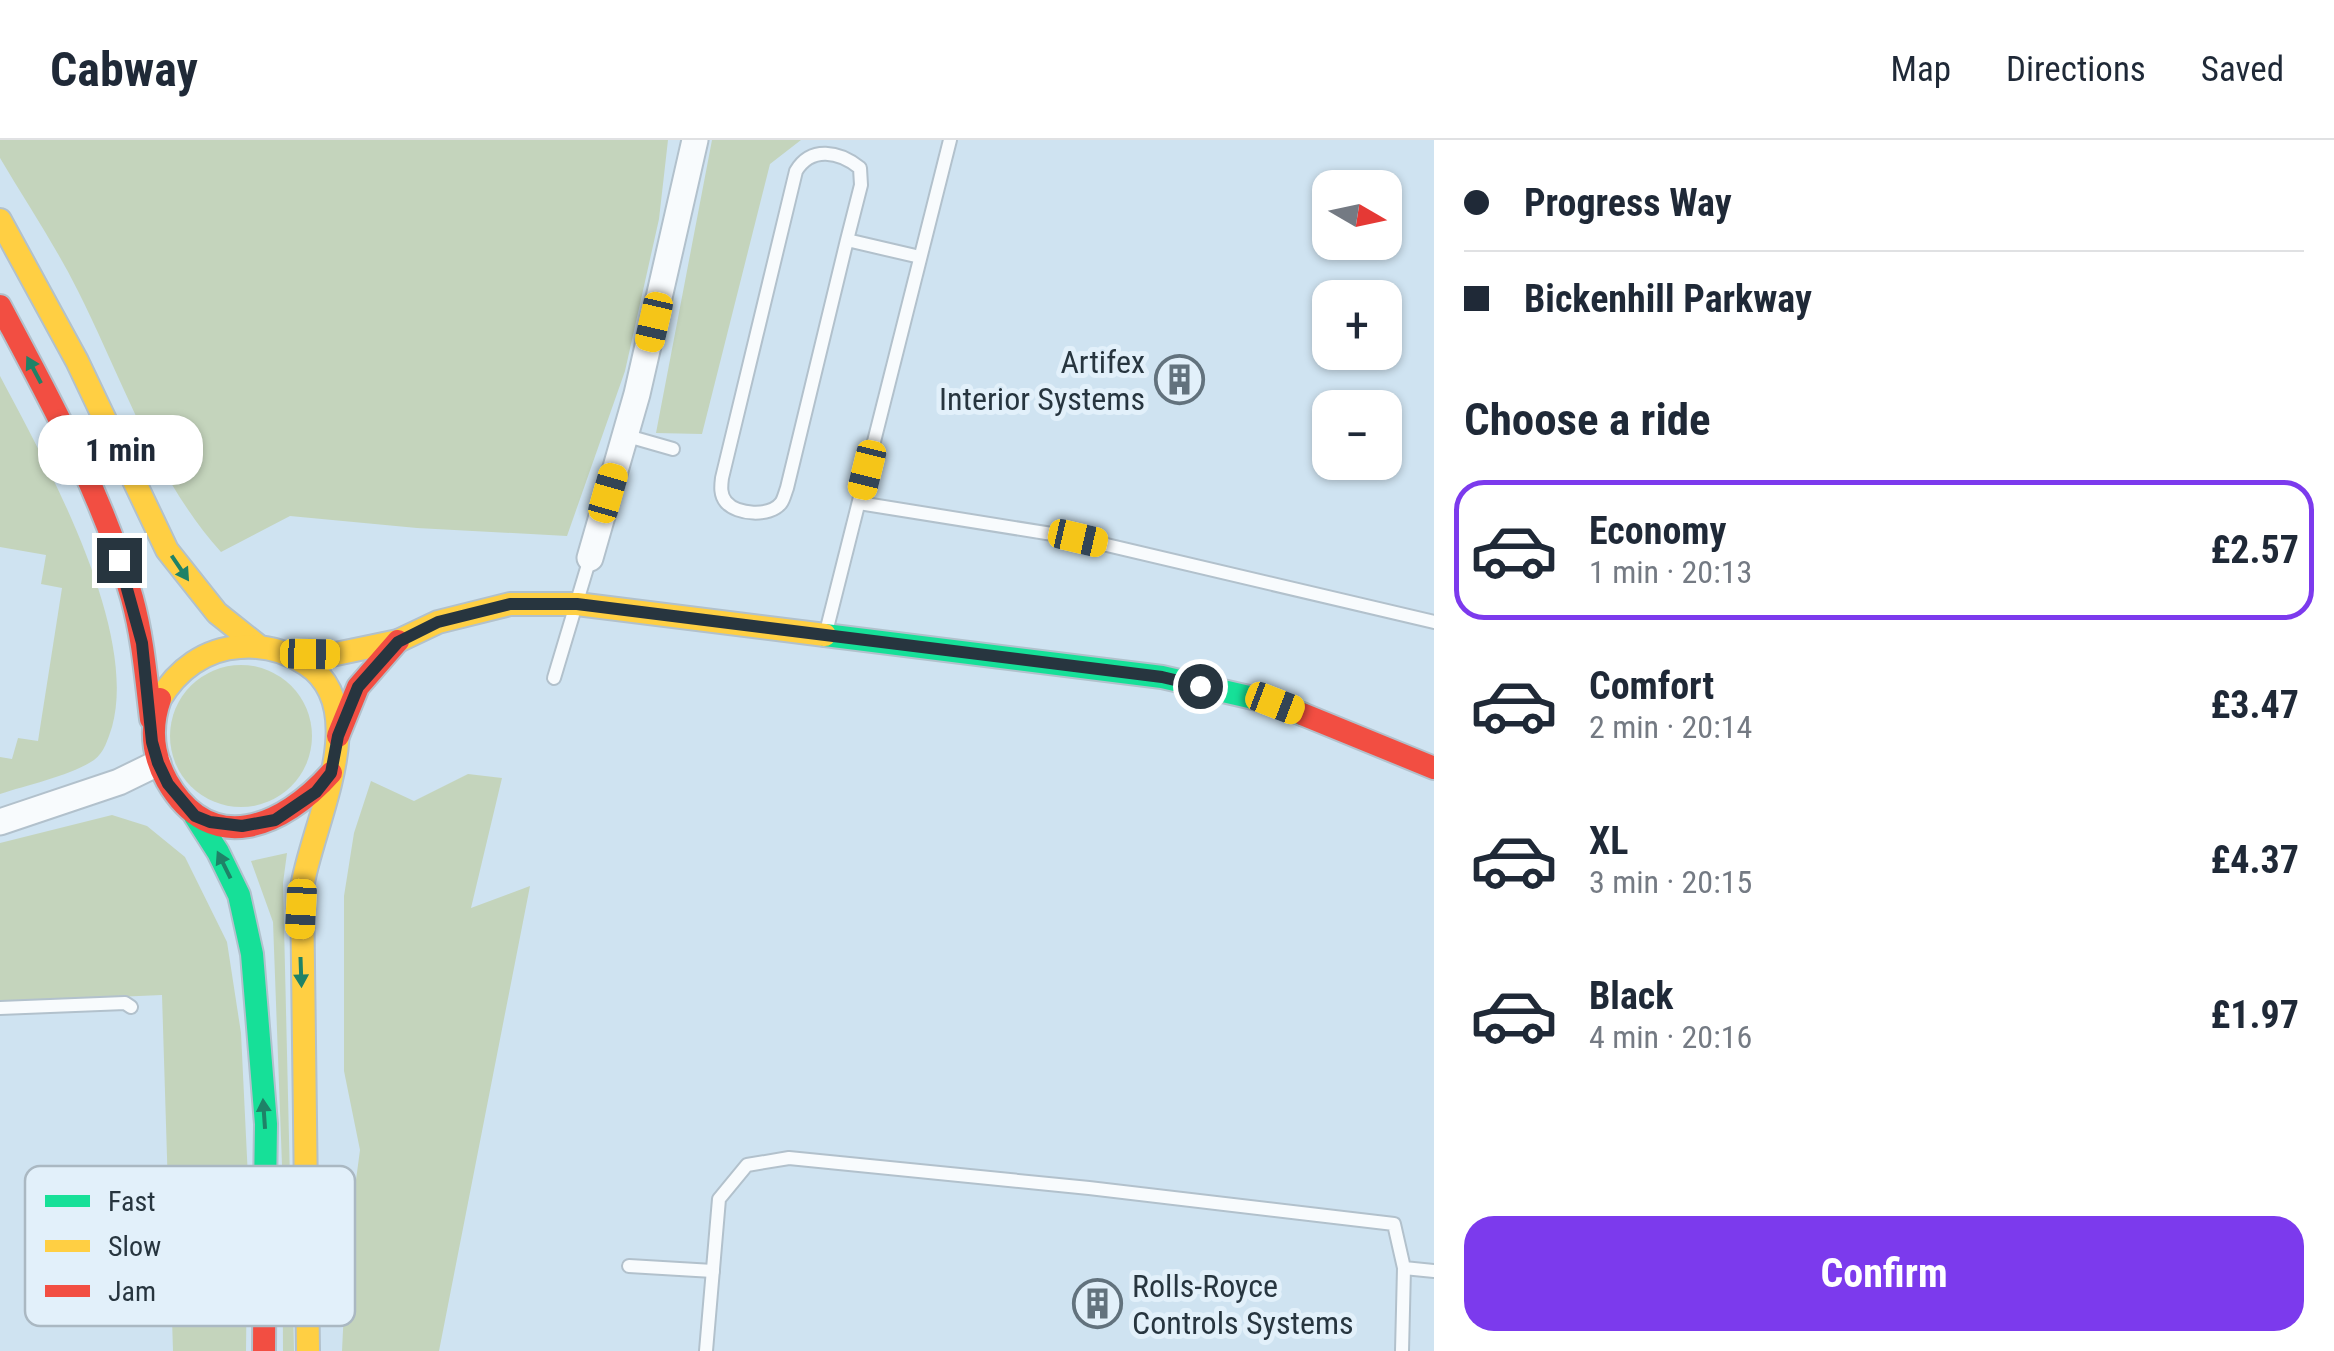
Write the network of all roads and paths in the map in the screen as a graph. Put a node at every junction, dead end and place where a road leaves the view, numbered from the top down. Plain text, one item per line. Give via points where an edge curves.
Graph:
1 (695, 140) edge
2 (950, 140) edge
3 (0, 220) edge
4 (847, 240) junction
5 (920, 257) junction
6 (0, 306) edge
7 (624, 436) junction
8 (673, 449) dead end
9 (859, 503) junction
10 (590, 558) joint
11 (577, 604) junction
12 (1434, 622) edge
13 (826, 636) junction
14 (398, 642) junction
15 (256, 644) junction
16 (288, 653) junction
17 (554, 678) dead end
18 (152, 725) junction
19 (338, 736) junction
20 (158, 763) junction
21 (1434, 768) edge
22 (331, 773) junction
23 (195, 816) junction
24 (0, 822) edge
25 (131, 1007) dead end
26 (0, 1008) edge
27 (266, 1166) edge
28 (307, 1166) edge
29 (629, 1266) dead end
30 (1404, 1268) junction
31 (713, 1271) junction
32 (1434, 1272) edge
33 (264, 1326) edge
34 (308, 1326) edge
35 (264, 1351) edge
36 (308, 1351) edge
37 (706, 1351) edge
38 (1402, 1351) edge

1 - 7 street
2 - 5 lane
3 -> 15 main road via 78,360 168,550 186,579
4 - 4 lane via 788,488 781,504 758,513 733,507 721,492 726,458 796,171 816,152 848,158 860,168
4 - 5 lane
5 - 9 lane
18 -> 6 main road via 142,643 119,560
7 - 8 lane
7 - 10 street
9 - 12 lane via 1078,538
9 - 13 lane
10 - 11 lane
11 - 13 main road
11 - 14 main road via 510,604 438,622
11 - 17 lane
13 - 21 main road via 1162,677 1275,703
14 - 16 main road via 331,654
14 - 19 main road via 358,687
15 - 16 main road
15 - 18 main road via 202,655 178,672 155,707
16 - 19 main road via 325,684
18 - 20 main road
19 - 22 main road
20 - 23 main road
20 - 24 street
22 - 23 main road via 275,820 242,826
22 -> 28 main road via 303,879
27 -> 23 main road via 252,954 238,895
25 - 26 lane
29 - 31 lane
30 - 31 lane via 1394,1224 789,1158 747,1165 719,1199
30 - 32 lane
30 - 38 lane
31 - 37 lane
35 -> 33 main road
34 -> 36 main road

